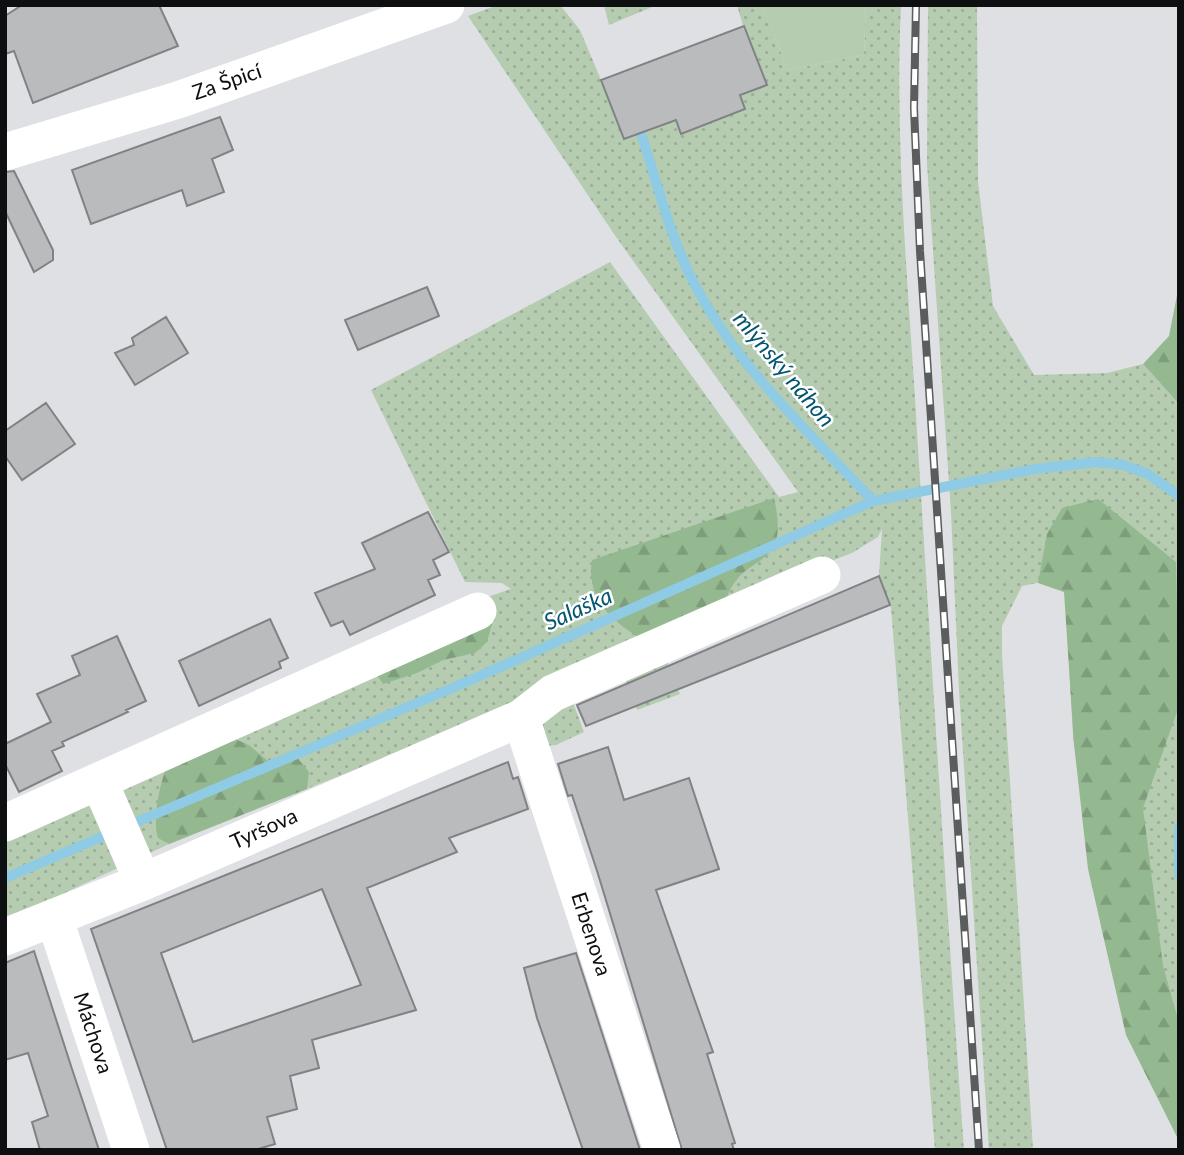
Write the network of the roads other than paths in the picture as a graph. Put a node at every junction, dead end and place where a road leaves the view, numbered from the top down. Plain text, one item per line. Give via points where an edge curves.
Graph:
1 (434, 7) edge
2 (5, 152) edge
3 (821, 575) dead end
4 (478, 611) dead end
5 (521, 718) junction
6 (105, 795) junction
7 (5, 823) edge
8 (143, 882) junction
9 (54, 917) junction
10 (5, 937) edge
11 (131, 1150) edge
12 (662, 1150) edge

1 - 2 street, Za Špicí via 177,100
3 - 5 street, Tyršova via 553,693
4 - 6 street
5 - 8 street, Tyršova
5 - 12 street, Erbenova
6 - 7 street
6 - 8 street
8 - 9 street, Tyršova
9 - 10 street, Tyršova
9 - 11 street, Máchova

